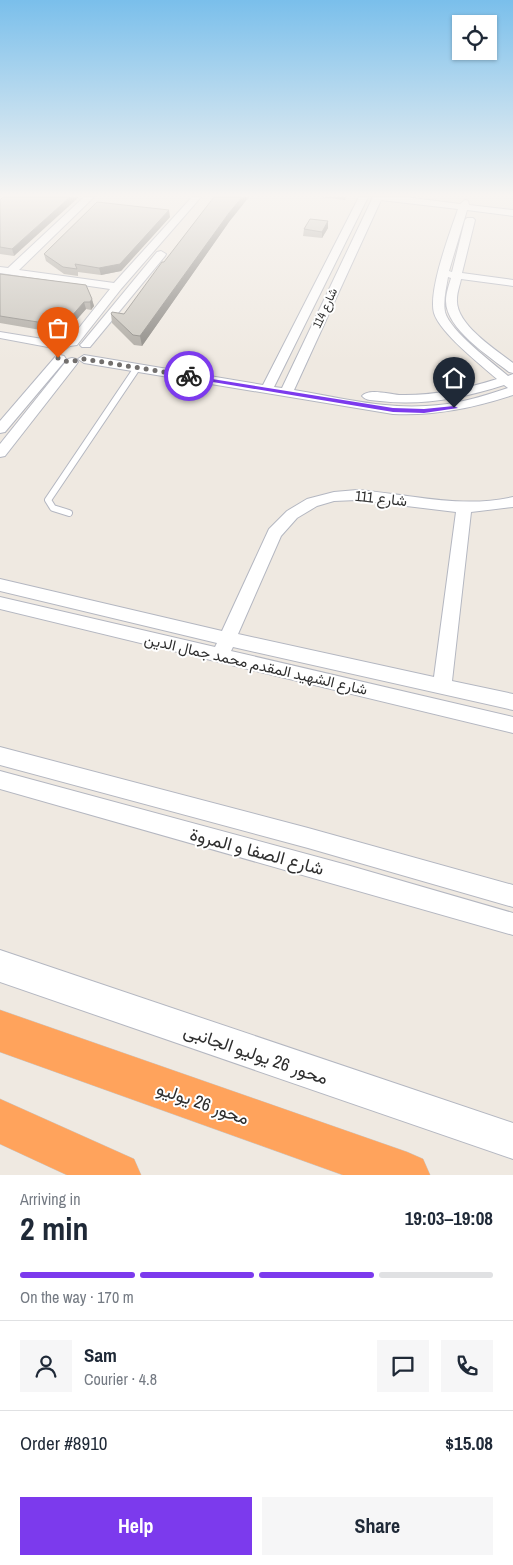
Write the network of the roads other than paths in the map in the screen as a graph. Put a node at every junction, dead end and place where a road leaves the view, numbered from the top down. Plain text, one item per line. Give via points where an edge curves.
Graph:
1 (27, 252) edge
2 (152, 252) edge
3 (157, 252) edge
4 (337, 252) edge
5 (351, 252) edge
6 (452, 252) edge
7 (461, 252) edge
8 (445, 271) junction
9 (3, 273) edge
10 (458, 273) junction
11 (513, 277) edge
12 (513, 283) edge
13 (320, 287) junction
14 (333, 289) junction
15 (114, 290) junction
16 (0, 335) edge
17 (0, 345) edge
18 (73, 352) junction
19 (137, 368) junction
20 (513, 369) edge
21 (511, 384) edge
22 (270, 385) junction
23 (288, 388) junction
24 (2, 425) edge
25 (20, 426) junction
26 (0, 452) edge
27 (513, 502) edge
28 (464, 507) junction
29 (69, 513) dead end
30 (0, 586) edge
31 (0, 604) edge
32 (228, 639) junction
33 (220, 656) junction
34 (442, 686) junction
35 (513, 702) edge
36 (513, 725) edge
37 (0, 756) edge
38 (0, 780) edge
39 (419, 870) junction
40 (414, 896) junction
41 (513, 896) edge
42 (513, 924) edge
43 (0, 966) edge
44 (0, 1032) edge
45 (4, 1124) edge
46 (513, 1142) edge
47 (118, 1175) edge
48 (407, 1175) edge

1 - 9 street
2 - 15 street
3 - 18 street
4 - 13 street, شارع 114
5 - 14 street, شارع 114
6 - 8 street
7 - 10 street
8 - 10 street
8 - 21 street via 438,305 443,321
9 - 15 street
10 - 11 street
10 - 12 street
10 - 20 street via 451,304 457,320
13 - 14 street
13 - 22 street, شارع 114
14 - 23 street, شارع 114
15 - 18 street
16 - 18 street
17 - 18 street
18 - 19 street
18 - 22 street
18 - 24 street
18 - 25 street
19 - 22 street
19 - 29 lane via 48,500 53,508
21 - 23 street via 473,405 435,411 372,408
22 - 23 street
24 - 25 street
25 - 26 street
27 - 28 street, شارع 111
28 - 32 street, شارع 111 via 356,494 327,498 301,508 274,533
28 - 34 street
30 - 32 street, شارع الشهيد المقدم محمد جمال الدين
31 - 33 street, شارع الشهيد المقدم محمد جمال الدين
32 - 33 street, شارع 111
32 - 34 street, شارع الشهيد المقدم محمد جمال الدين
33 - 36 street, شارع الشهيد المقدم محمد جمال الدين
34 - 35 street, شارع الشهيد المقدم محمد جمال الدين
37 - 39 street, شارع الصفا و المروة
38 - 40 street, شارع الصفا و المروة
39 - 40 street
39 - 41 street, شارع الصفا و المروة
40 - 42 street, شارع الصفا و المروة
43 - 46 street, محور 26 يوليو الجانبى
44 - 48 highway, محور 26 يوليو
45 - 47 highway

